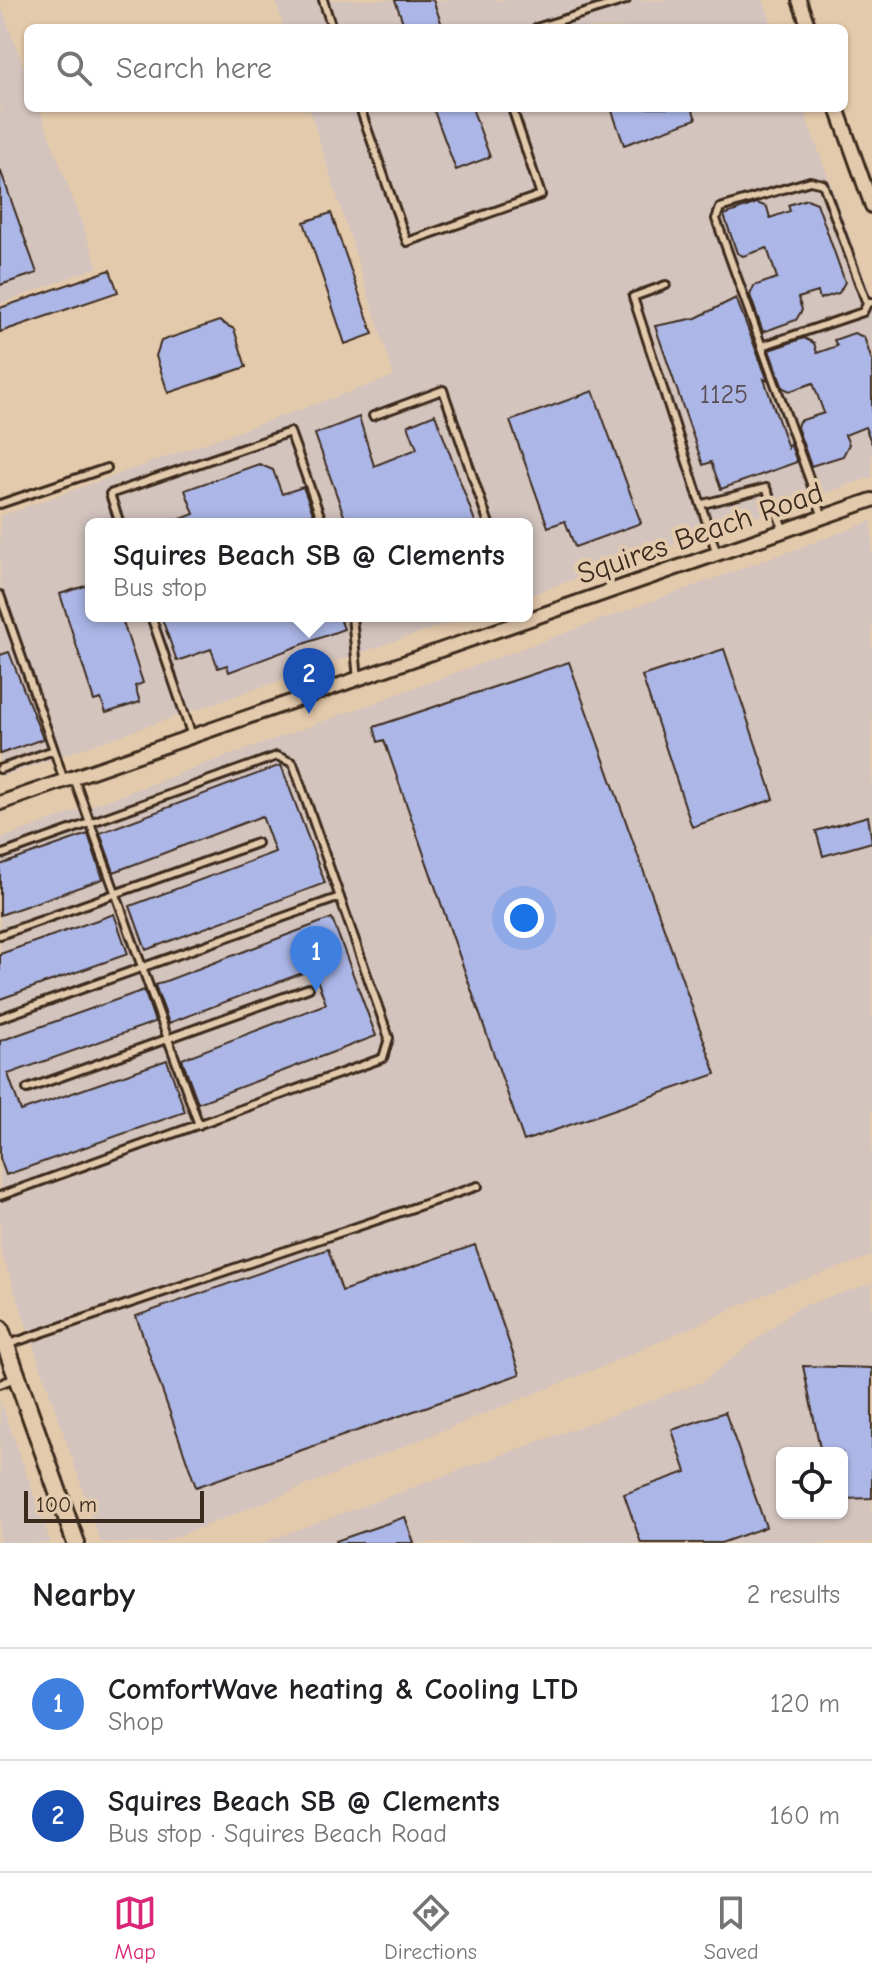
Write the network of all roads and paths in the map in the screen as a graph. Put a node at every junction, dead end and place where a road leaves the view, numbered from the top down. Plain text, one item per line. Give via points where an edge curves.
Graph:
1 (323, 0) edge
2 (626, 0) edge
3 (798, 1) edge
4 (331, 24) edge
5 (549, 24) edge
6 (807, 24) edge
7 (361, 112) edge
8 (513, 112) edge
9 (838, 112) edge
10 (872, 206) edge
11 (666, 285) dead end
12 (870, 303) edge
13 (762, 346) junction
14 (373, 416) dead end
15 (107, 468) dead end
16 (872, 500) edge
17 (0, 504) edge
18 (703, 504) junction
19 (823, 517) junction
20 (118, 518) edge
21 (321, 518) edge
22 (487, 518) edge
23 (784, 530) junction
24 (717, 554) junction
25 (0, 595) edge
26 (533, 615) edge
27 (153, 622) edge
28 (353, 622) edge
29 (513, 622) edge
30 (358, 680) junction
31 (192, 736) junction
32 (54, 750) junction
33 (0, 769) edge
34 (69, 780) junction
35 (0, 803) edge
36 (91, 822) junction
37 (257, 843) dead end
38 (0, 855) edge
39 (115, 894) junction
40 (340, 897) junction
41 (0, 935) edge
42 (140, 967) junction
43 (309, 988) dead end
44 (0, 1018) edge
45 (167, 1040) junction
46 (27, 1089) dead end
47 (199, 1125) junction
48 (478, 1186) dead end
49 (0, 1196) edge
50 (3, 1337) edge
51 (18, 1378) junction
52 (0, 1384) edge
53 (76, 1543) edge

1 - 4 lane
2 - 5 lane
3 - 6 street
7 - 8 lane via 407,242 541,195
9 - 10 street
11 - 18 lane via 633,297
12 - 13 lane via 863,312
12 - 13 lane via 823,184 810,181 720,208 716,219
13 - 19 lane
14 - 22 lane via 443,390
15 - 17 lane
16 - 19 street, Squires Beach Road
18 - 23 lane via 766,488
18 - 24 lane
19 - 23 street, Squires Beach Road
20 - 21 lane via 110,494 290,432
23 - 24 street, Squires Beach Road
24 - 26 street, Squires Beach Road
25 - 32 lane
27 - 31 lane
28 - 30 lane
29 - 30 street, Squires Beach Road
30 - 31 street, Squires Beach Road
31 - 34 street, Squires Beach Road
32 - 33 lane
32 - 34 lane
34 - 35 street, Squires Beach Road
34 - 36 lane
36 - 38 lane
36 - 39 lane
36 - 40 lane via 277,756 293,763
37 - 39 lane
39 - 41 lane
39 - 42 lane
40 - 42 lane
40 - 47 lane via 389,1038 383,1058
42 - 44 lane
42 - 45 lane
43 - 45 lane
45 - 46 lane
45 - 47 lane
47 - 49 lane
48 - 50 lane
50 - 51 street
51 - 52 lane
51 - 53 street

